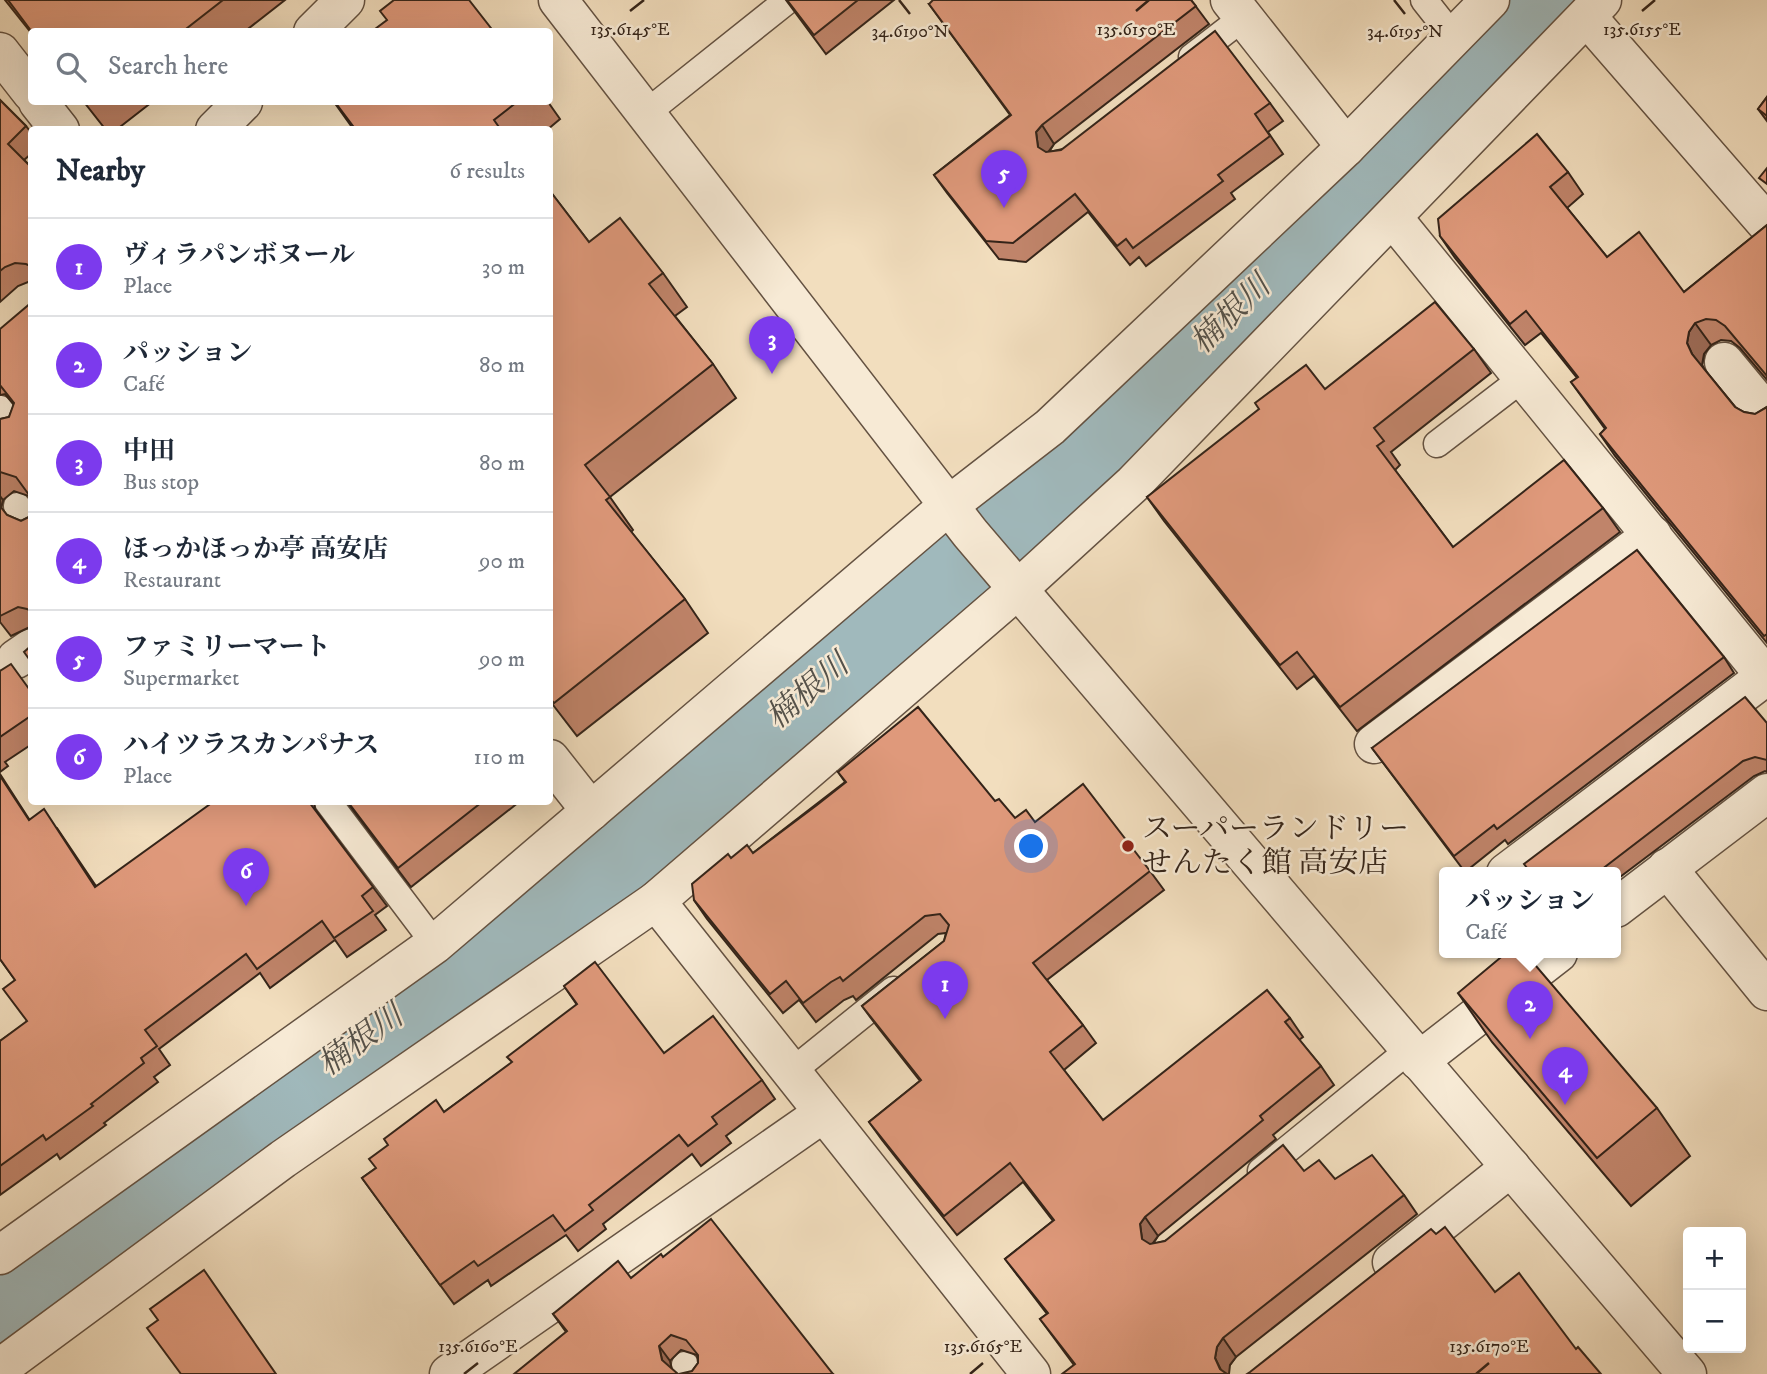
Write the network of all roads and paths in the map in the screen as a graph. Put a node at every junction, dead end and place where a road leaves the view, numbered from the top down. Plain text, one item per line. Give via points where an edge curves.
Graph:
1 (345, 0) edge
2 (558, 0) edge
3 (788, 0) edge
4 (1424, 0) edge
5 (1490, 0) edge
6 (1237, 8) edge
7 (1595, 8) edge
8 (317, 28) edge
9 (1454, 38) junction
10 (2, 59) edge
11 (1170, 74) edge
12 (28, 88) edge
13 (40, 105) edge
14 (240, 105) edge
15 (645, 114) junction
16 (57, 126) edge
17 (219, 126) edge
18 (1346, 147) junction
19 (1393, 218) junction
20 (1767, 224) edge
21 (1724, 362) dead end
22 (1523, 378) junction
23 (1767, 414) edge
24 (1437, 444) dead end
25 (1651, 535) junction
26 (982, 547) junction
27 (1766, 677) edge
28 (1374, 744) edge
29 (553, 763) edge
30 (1767, 793) edge
31 (330, 805) edge
32 (591, 811) junction
33 (1514, 867) edge
34 (1667, 868) junction
35 (656, 901) junction
36 (1621, 904) edge
37 (435, 943) junction
38 (1551, 958) edge
39 (915, 972) edge
40 (1767, 991) edge
41 (1414, 1055) junction
42 (790, 1073) junction
43 (822, 1114) junction
44 (1511, 1167) junction
45 (1241, 1187) edge
46 (0, 1255) edge
47 (1370, 1279) edge
48 (0, 1368) edge
49 (450, 1374) edge
50 (1031, 1374) edge
51 (1687, 1374) edge

1 - 8 street
2 - 15 street
3 - 15 lane
4 - 9 lane
5 - 9 street
6 - 11 lane
6 - 18 street
7 - 19 street
7 - 20 street
9 - 18 street
10 - 12 street
13 - 16 street
14 - 17 street
15 - 26 street
18 - 26 street via 1050,427
19 - 22 street
19 - 26 street via 1133,484
21 - 23 street
22 - 24 lane
22 - 25 street
25 - 27 street
25 - 28 street
26 - 32 street
26 - 35 street
26 - 41 street
27 - 33 street
29 - 32 street
30 - 34 street
31 - 37 lane
32 - 37 street
34 - 36 street
34 - 40 street
35 - 42 street
35 - 48 street via 283,1159
37 - 46 street
38 - 41 street
39 - 42 lane
41 - 44 street
41 - 45 lane
42 - 43 street
43 - 49 street
43 - 50 street
44 - 47 street
44 - 51 street

